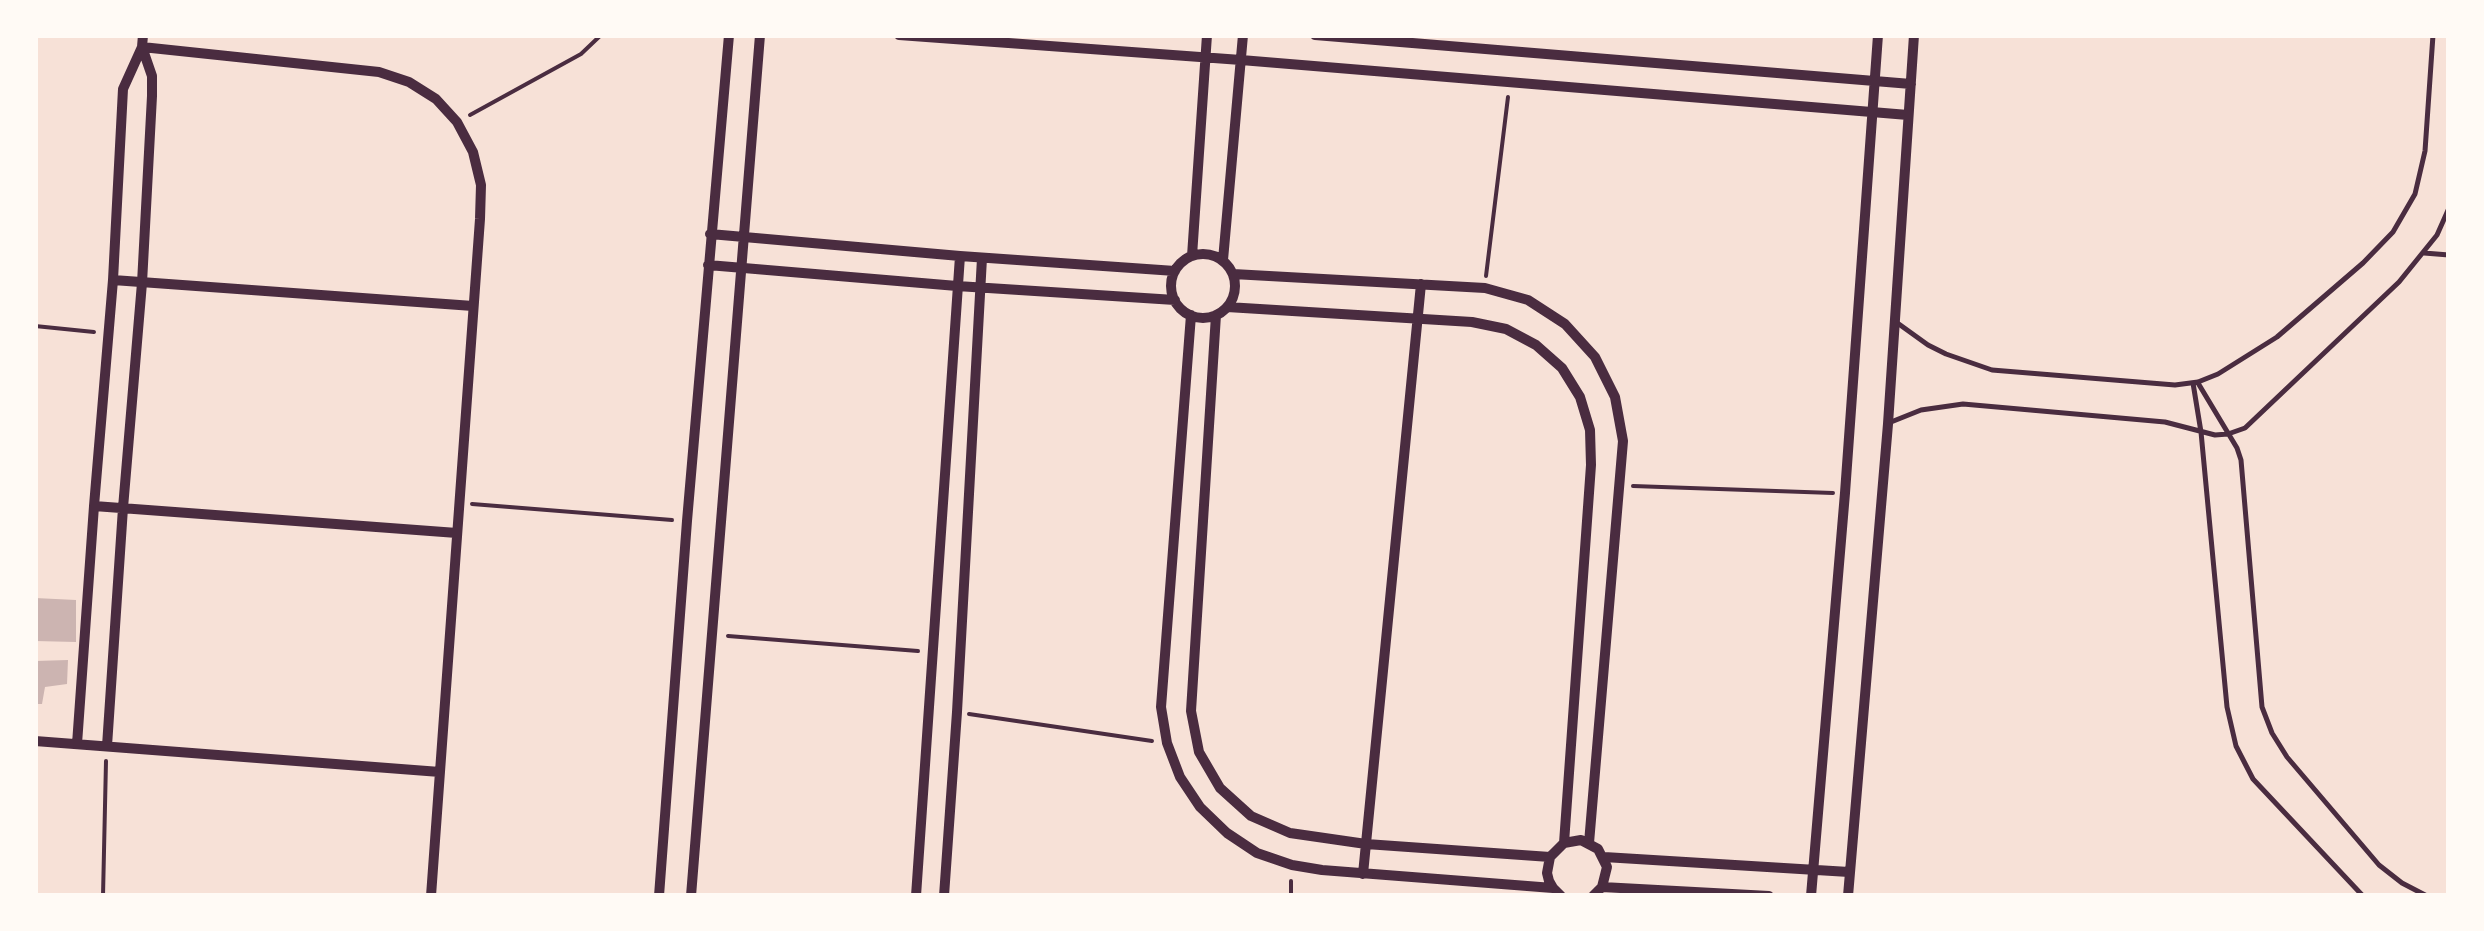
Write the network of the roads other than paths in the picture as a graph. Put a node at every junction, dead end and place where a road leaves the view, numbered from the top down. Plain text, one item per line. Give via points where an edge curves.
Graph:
1 (729, 35) edge
2 (760, 35) edge
3 (899, 35) edge
4 (1207, 35) edge
5 (1243, 35) edge
6 (1315, 35) edge
7 (1878, 35) edge
8 (1914, 35) edge
9 (2433, 35) edge
10 (142, 41) edge
11 (1206, 57) junction
12 (1241, 60) junction
13 (1874, 81) junction
14 (1911, 84) junction
15 (1872, 112) junction
16 (1908, 115) junction
17 (2449, 208) edge
18 (710, 234) junction
19 (744, 237) junction
20 (2424, 253) junction
21 (2449, 255) edge
22 (960, 256) junction
23 (1192, 256) junction
24 (982, 258) junction
25 (1223, 260) junction
26 (708, 265) junction
27 (741, 268) junction
28 (1175, 270) junction
29 (1233, 274) junction
30 (113, 280) junction
31 (142, 283) junction
32 (1420, 284) junction
33 (958, 286) junction
34 (980, 288) junction
35 (1175, 300) junction
36 (474, 306) junction
37 (1228, 307) junction
38 (1191, 315) junction
39 (1216, 315) junction
40 (1418, 317) junction
41 (1895, 321) junction
42 (2195, 382) junction
43 (1888, 424) junction
44 (2201, 432) junction
45 (2228, 434) junction
46 (94, 506) junction
47 (123, 508) junction
48 (457, 534) junction
49 (35, 742) edge
50 (78, 744) junction
51 (106, 746) junction
52 (440, 772) junction
53 (1564, 843) junction
54 (1589, 843) junction
55 (1366, 844) junction
56 (1550, 857) junction
57 (1604, 857) junction
58 (1813, 870) junction
59 (1849, 872) junction
60 (1363, 874) junction
61 (1602, 887) junction
62 (1557, 892) edge
63 (431, 896) edge
64 (659, 896) edge
65 (691, 896) edge
66 (916, 896) edge
67 (944, 896) edge
68 (1593, 896) edge
69 (1769, 896) edge
70 (1810, 896) edge
71 (1848, 896) edge
72 (2363, 896) edge
73 (2427, 896) edge

1 - 18 street
2 - 19 street
3 - 11 street
4 - 11 street
5 - 12 street
6 - 13 street
7 - 13 street
8 - 14 street
9 - 42 lane via 2425,151 2415,194 2393,232 2277,337
10 - 30 street via 123,88
10 - 31 street via 152,89
10 - 36 street via 378,72 436,99 458,122 481,185
11 - 12 street
11 - 23 street
12 - 15 street
12 - 25 street
13 - 14 street
13 - 15 street
14 - 16 street
15 - 16 street
15 - 58 street
16 - 41 street
17 - 20 lane
18 - 19 street
18 - 26 street
19 - 22 street
19 - 27 street
20 - 21 lane
20 - 45 lane via 2254,422
22 - 24 street
22 - 33 street
23 - 25 street
23 - 28 street
24 - 28 street
24 - 34 street
25 - 29 street
26 - 27 street
26 - 64 street
27 - 33 street
27 - 65 street
28 - 35 street
29 - 32 street
29 - 37 street
30 - 31 street
30 - 46 street
31 - 36 street
31 - 47 street
32 - 40 street
32 - 54 street via 1484,288 1528,300 1566,324 1595,357 1615,397 1623,441
33 - 34 street
33 - 66 street
34 - 35 street
34 - 67 street
35 - 38 street
36 - 48 street
37 - 39 street
37 - 40 street
38 - 39 street
38 - 60 street via 1161,708 1167,743 1200,808 1227,833 1292,866
39 - 55 street via 1191,711 1200,752 1220,788 1252,816 1290,832
40 - 53 street via 1506,328 1536,344 1562,368 1590,430
40 - 55 street
41 - 42 lane via 1946,354 1992,370
41 - 43 street
42 - 44 lane
42 - 45 lane
43 - 44 lane via 1921,410 1963,404 2165,422
43 - 59 street
44 - 45 lane
44 - 72 lane via 2236,746 2253,778
45 - 73 lane via 2240,460 2262,707 2272,733 2379,865
46 - 47 street
46 - 50 street
47 - 48 street
47 - 51 street
48 - 52 street
49 - 50 street
50 - 51 street
51 - 52 street
52 - 63 street
53 - 54 street
53 - 56 street
54 - 57 street
55 - 56 street
55 - 60 street
56 - 62 street via 1547,873
57 - 58 street
57 - 61 street
58 - 59 street
58 - 70 street
59 - 71 street
60 - 62 street
61 - 68 street
61 - 69 street

